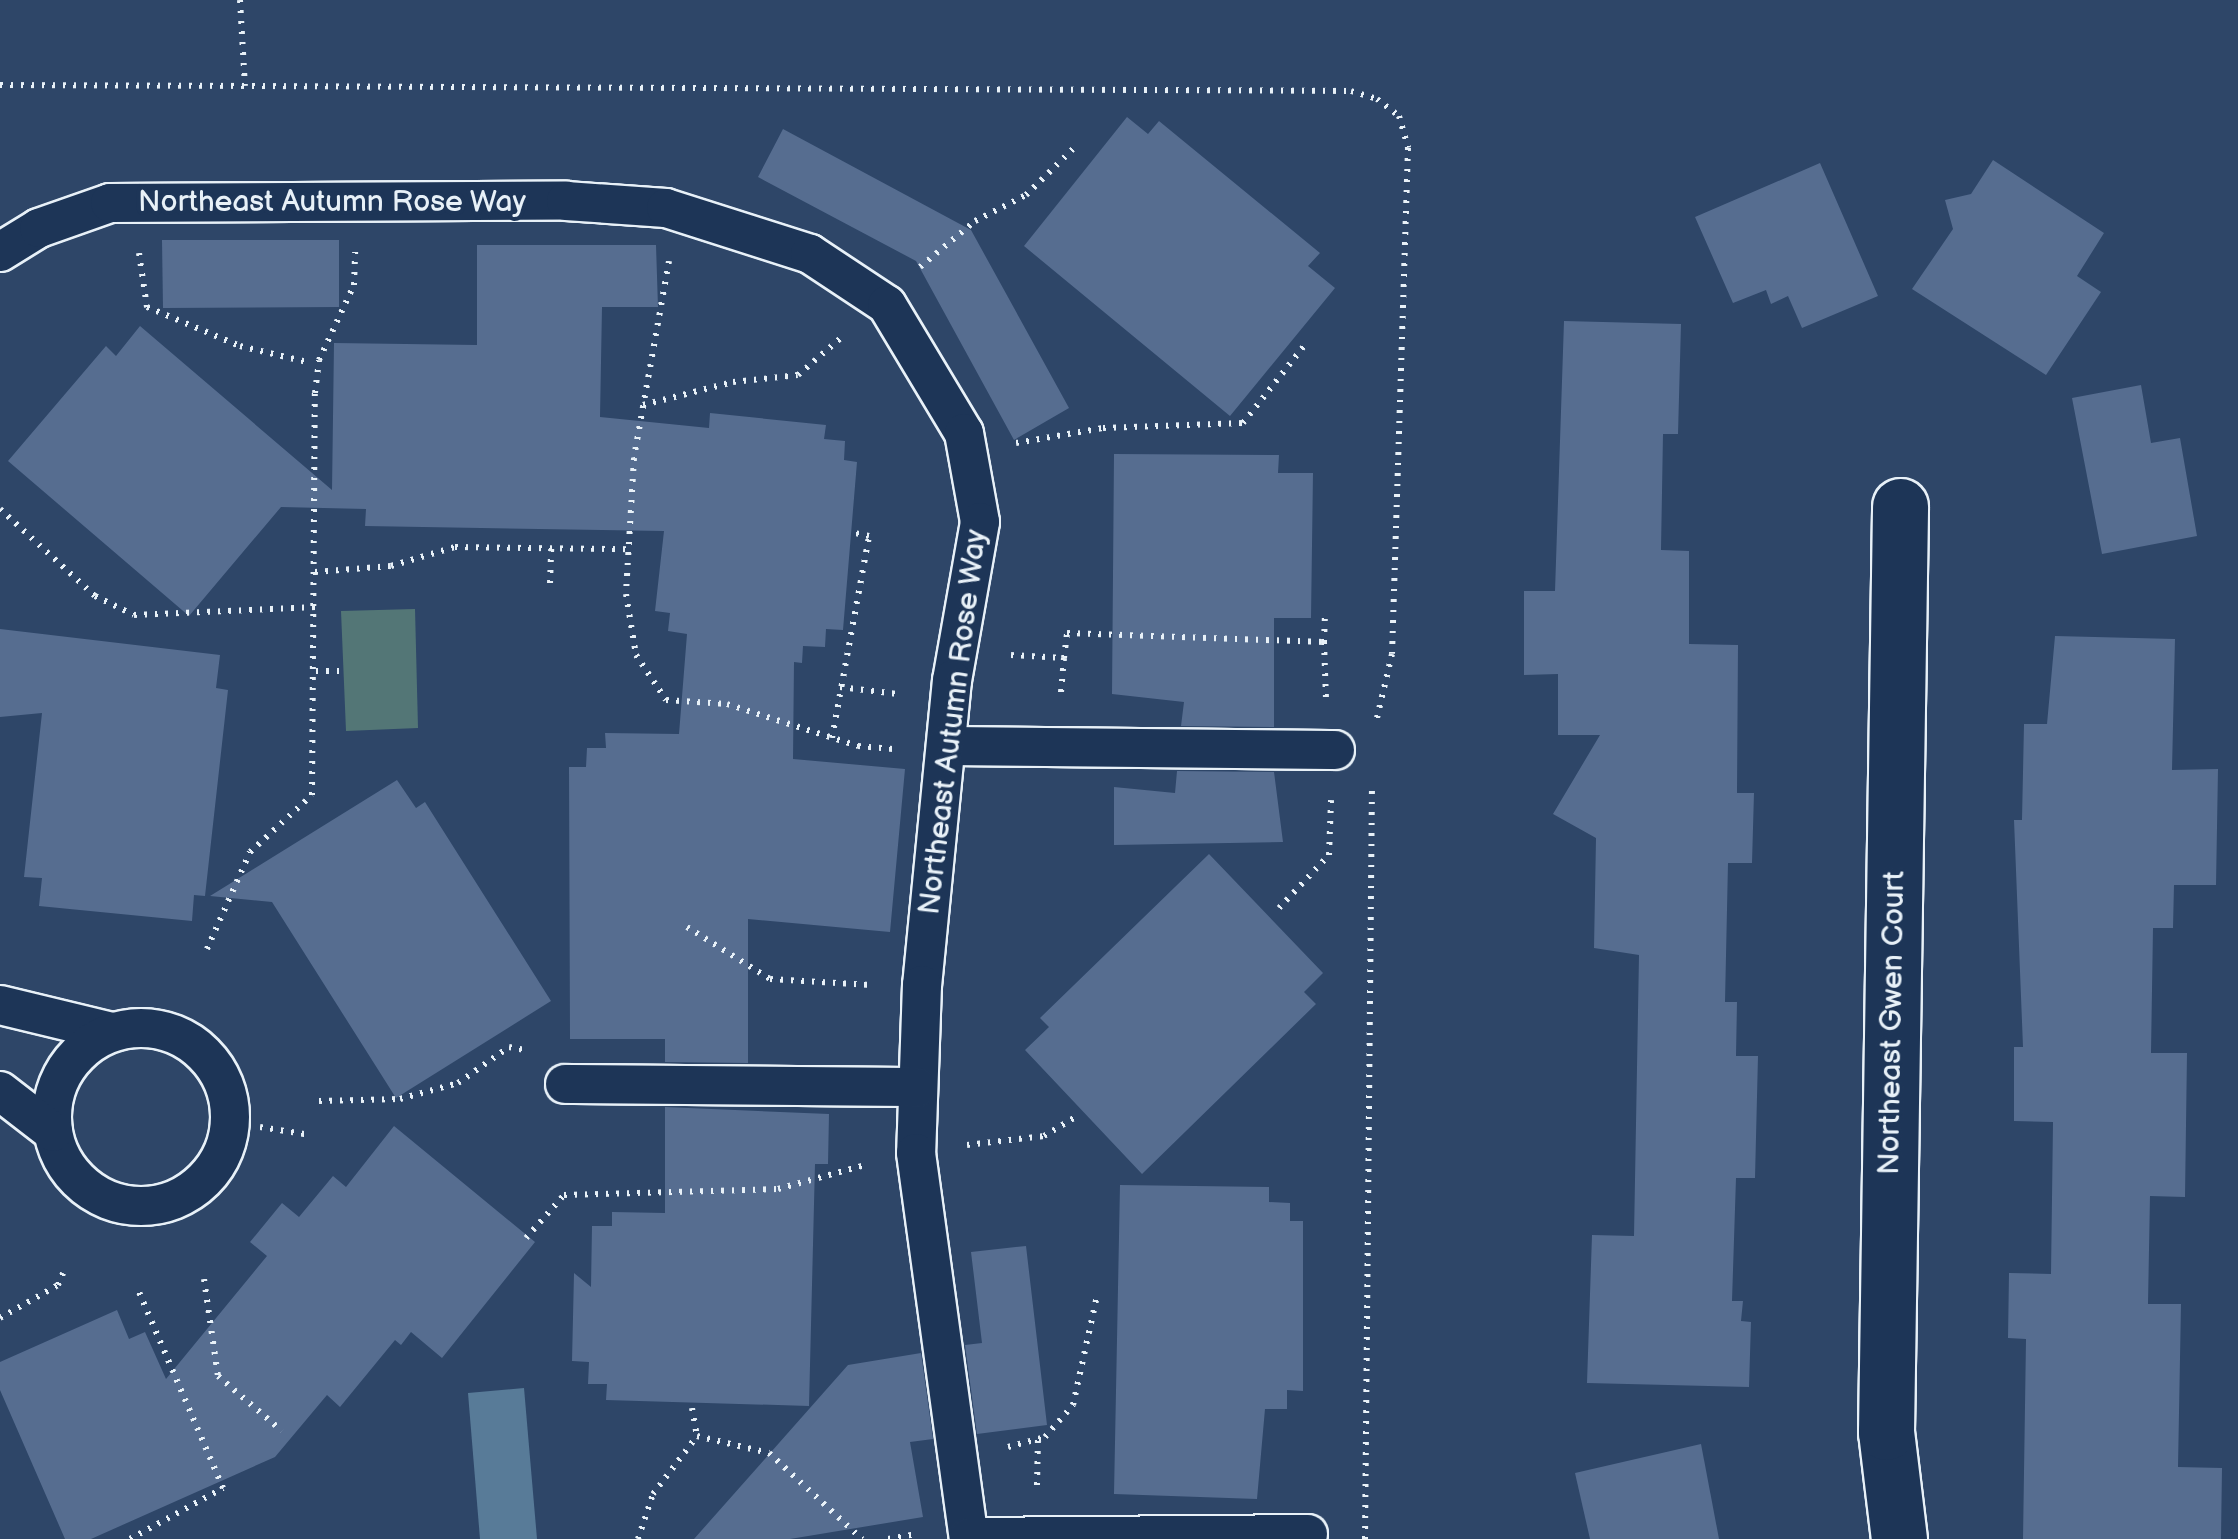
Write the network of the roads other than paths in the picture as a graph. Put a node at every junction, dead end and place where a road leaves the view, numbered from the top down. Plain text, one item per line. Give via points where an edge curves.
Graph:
1 (0, 252) edge
2 (1900, 506) dead end
3 (946, 746) junction
4 (1334, 750) dead end
5 (0, 1005) edge
6 (112, 1032) junction
7 (555, 1069) road end
8 (918, 1088) junction
9 (0, 1091) edge
10 (54, 1132) junction
11 (1308, 1534) dead end
12 (969, 1538) edge
13 (1899, 1539) edge

1 - 3 lane, Northeast Autumn Rose Way via 39,228 110,203 566,201 666,208 810,254 887,306 964,433 980,522
2 - 13 street, Northeast Gwen Court via 1886,1432
3 - 4 lane
3 - 8 lane, Northeast Autumn Rose Way
5 - 6 lane
6 - 10 lane via 82,1050 60,1078
6 - 10 lane via 146,1028 180,1036 208,1058 228,1106 222,1157 200,1185 170,1203 136,1208 102,1198 73,1177
7 - 8 lane
8 - 12 lane, Northeast Autumn Rose Way via 925,1232
9 - 10 lane
11 - 12 lane

